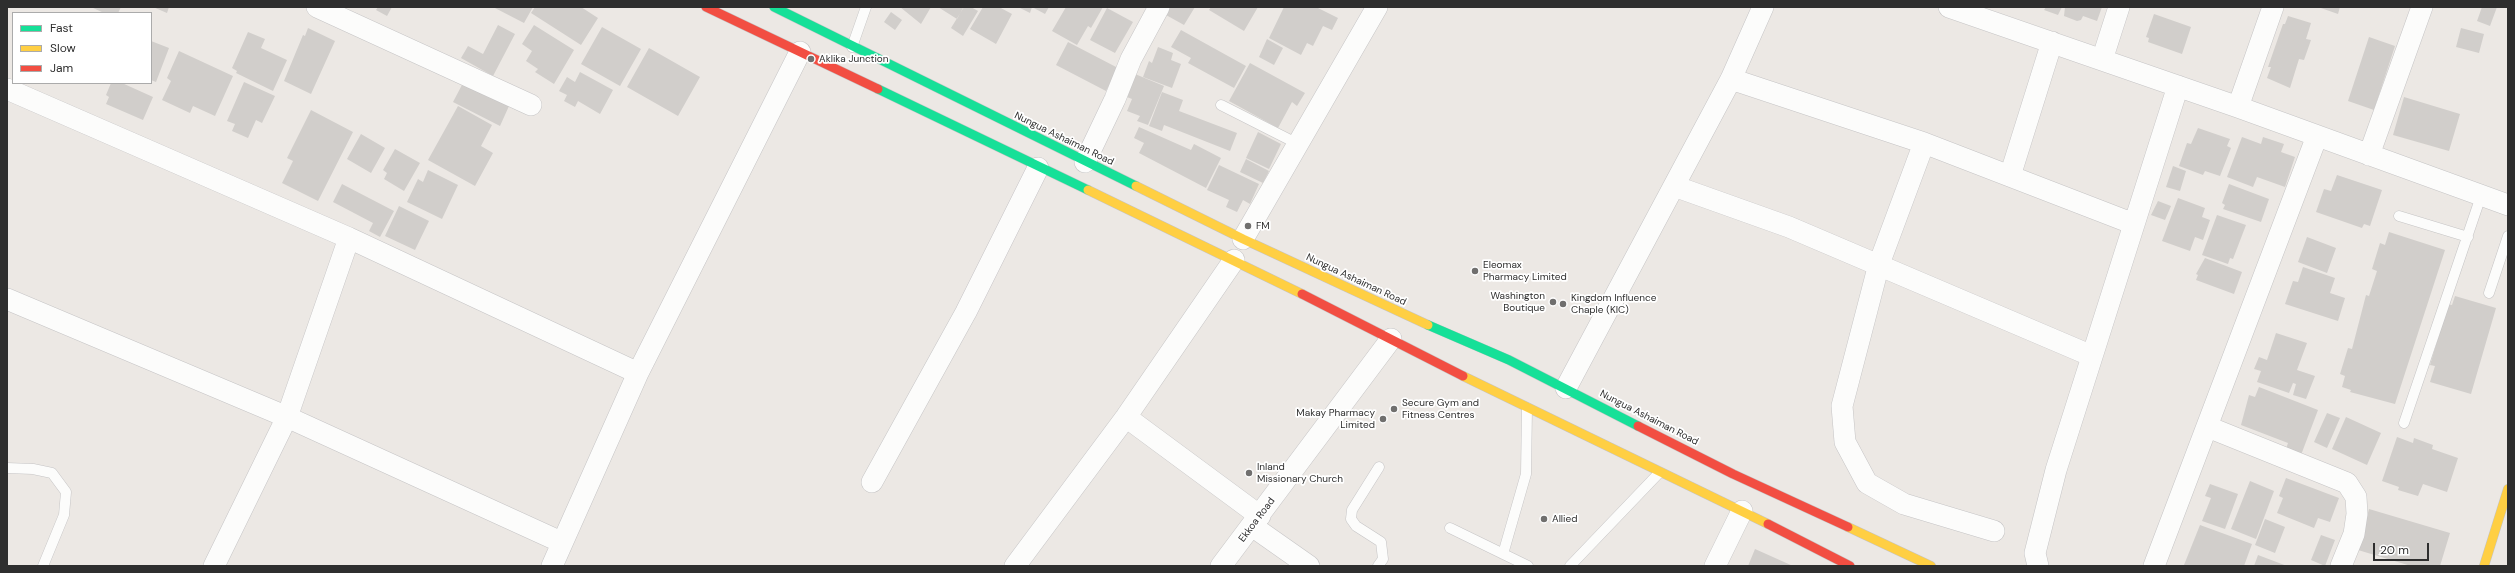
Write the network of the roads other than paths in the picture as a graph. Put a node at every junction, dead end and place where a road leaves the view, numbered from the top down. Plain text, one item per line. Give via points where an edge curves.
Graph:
1 (317, 7) edge
2 (706, 7) edge
3 (774, 7) edge
4 (866, 7) edge
5 (1159, 7) edge
6 (1377, 7) edge
7 (1763, 7) edge
8 (1949, 7) edge
9 (2119, 7) edge
10 (2273, 7) edge
11 (2422, 7) edge
12 (2052, 42) junction
13 (852, 47) junction
14 (800, 52) junction
15 (2102, 60) junction
16 (1731, 79) junction
17 (2178, 86) junction
18 (7, 89) edge
19 (531, 105) dead end
20 (1221, 105) dead end
21 (2238, 107) junction
22 (2317, 136) junction
23 (1924, 143) junction
24 (1300, 145) junction
25 (2369, 155) junction
26 (1085, 162) junction
27 (1038, 168) junction
28 (2010, 176) junction
29 (1674, 186) junction
30 (2481, 196) junction
31 (2508, 205) edge
32 (2399, 216) dead end
33 (2134, 224) junction
34 (2508, 236) edge
35 (2468, 237) junction
36 (349, 238) junction
37 (1243, 239) junction
38 (1234, 260) junction
39 (1879, 264) junction
40 (2489, 294) dead end
41 (7, 299) edge
42 (1391, 339) junction
43 (2092, 356) junction
44 (638, 374) junction
45 (1566, 388) junction
46 (1527, 408) junction
47 (287, 417) junction
48 (1126, 417) junction
49 (2404, 423) dead end
50 (2208, 427) junction
51 (7, 468) edge
52 (1379, 468) dead end
53 (1658, 473) junction
54 (872, 482) dead end
55 (2508, 489) edge
56 (1742, 511) junction
57 (1256, 521) junction
58 (1450, 528) dead end
59 (1994, 531) dead end
60 (561, 542) junction
61 (1503, 554) junction
62 (43, 566) edge
63 (214, 566) edge
64 (552, 566) edge
65 (1015, 566) edge
66 (1221, 566) edge
67 (1309, 566) edge
68 (1378, 566) edge
69 (1528, 566) edge
70 (1570, 566) edge
71 (1715, 566) edge
72 (1850, 566) edge
73 (1931, 566) edge
74 (2038, 566) edge
75 (2154, 566) edge
76 (2341, 566) edge
77 (2484, 566) edge

1 - 19 street
2 - 14 main road
3 - 13 main road, Nungua Ashaiman Road
4 - 13 lane
5 - 26 street via 1131,59
6 - 24 street
7 - 16 street
8 - 12 street
9 - 15 street
10 - 21 street
11 - 25 street
12 - 15 street
12 - 28 street
13 - 26 main road, Nungua Ashaiman Road
14 - 27 main road
14 - 44 street
15 - 17 street
16 - 23 street
16 - 29 street
17 - 21 street
17 - 33 street
18 - 36 street
20 - 24 lane
21 - 22 street
22 - 25 street
22 - 50 street
23 - 28 street
23 - 39 street
24 - 37 street
25 - 30 street
26 - 37 main road, Nungua Ashaiman Road
27 - 38 main road
27 - 54 street via 966,312
28 - 33 street
29 - 39 street via 1789,227
29 - 45 street
30 - 31 street
30 - 35 lane
32 - 35 lane
33 - 43 street
34 - 40 lane
35 - 49 lane
36 - 44 street
36 - 47 street
37 - 45 main road, Nungua Ashaiman Road
38 - 42 main road
38 - 48 street
39 - 43 street
39 - 59 street via 1842,406 1845,442 1867,483 1904,504
41 - 47 street
42 - 46 main road
42 - 57 street, Ekkoa Road
43 - 74 street via 2056,470 2035,552
44 - 60 street
45 - 73 main road, Nungua Ashaiman Road via 1733,474
46 - 53 main road
46 - 61 lane via 1526,474
47 - 60 street
47 - 63 street
48 - 57 street
48 - 65 street
50 - 75 street
50 - 76 street via 2347,483 2356,497 2357,514 2354,534
51 - 62 lane via 52,473 66,492 64,515
52 - 68 lane via 1352,510 1351,519 1356,526 1381,542 1382,559
53 - 56 main road
53 - 70 lane
55 - 77 main road
56 - 71 street
56 - 72 main road
57 - 66 street, Ekkoa Road
57 - 67 street
58 - 61 lane
60 - 64 street
61 - 69 lane

